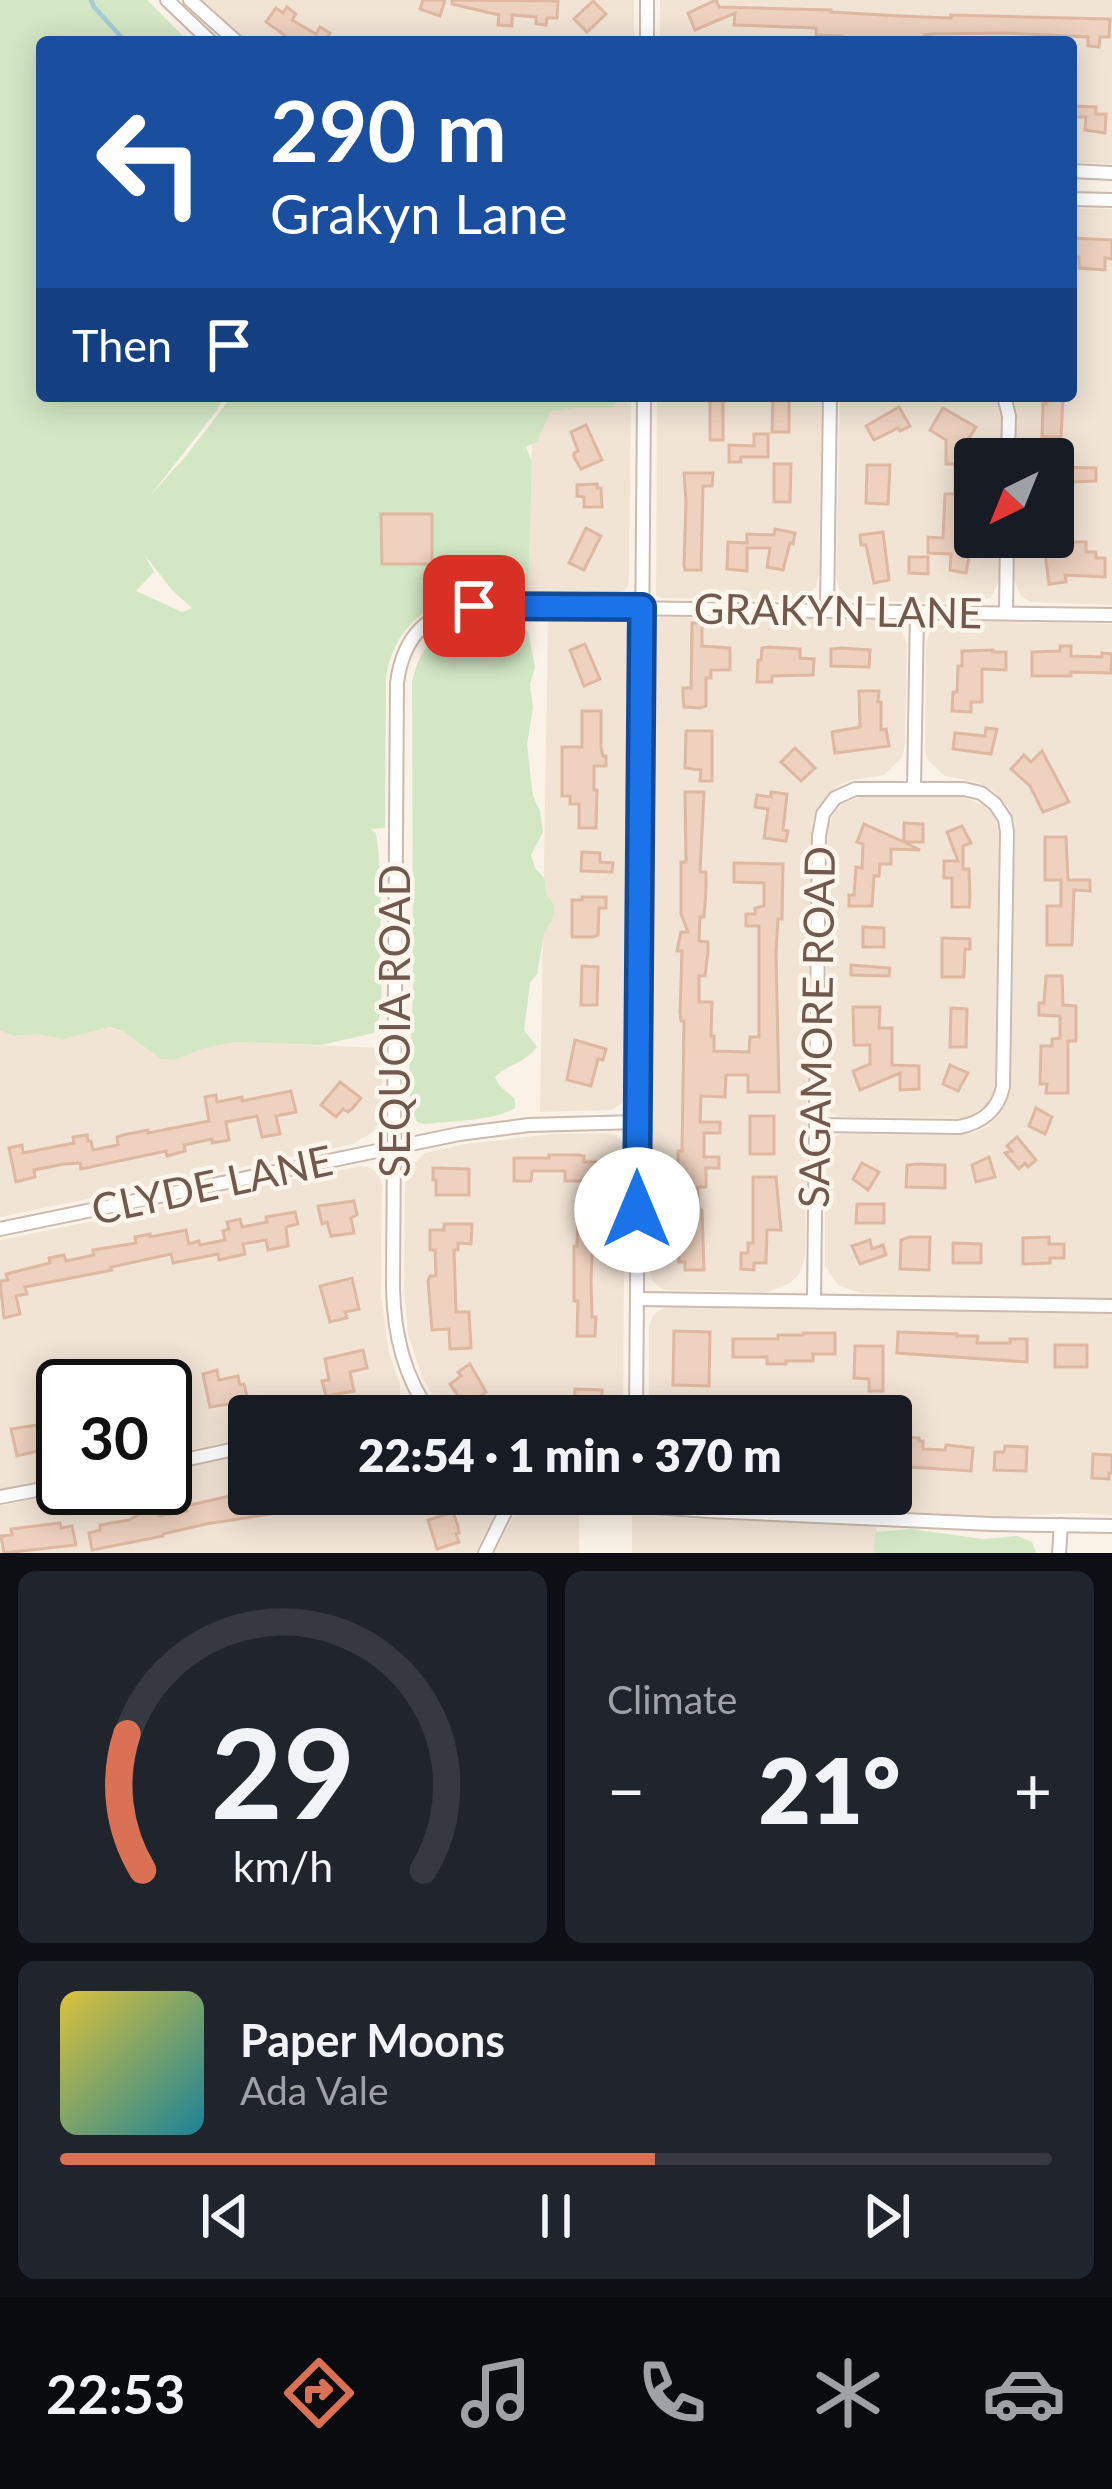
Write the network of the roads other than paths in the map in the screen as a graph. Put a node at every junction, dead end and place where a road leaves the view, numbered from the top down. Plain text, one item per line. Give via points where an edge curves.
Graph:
1 (167, 0) edge
2 (190, 0) edge
3 (647, 0) edge
4 (205, 36) edge
5 (230, 36) edge
6 (647, 36) edge
7 (1077, 171) edge
8 (1112, 172) edge
9 (1077, 199) edge
10 (1112, 200) edge
11 (644, 402) edge
12 (830, 402) edge
13 (1006, 402) edge
14 (1008, 438) edge
15 (1007, 558) edge
16 (642, 607) junction
17 (826, 610) junction
18 (917, 613) junction
19 (1006, 614) junction
20 (1112, 615) edge
21 (424, 626) joint
22 (914, 787) junction
23 (638, 1122) junction
24 (816, 1125) junction
25 (393, 1147) junction
26 (0, 1229) edge
27 (637, 1299) junction
28 (814, 1301) junction
29 (1112, 1306) edge
30 (421, 1395) edge
31 (635, 1395) edge
32 (228, 1450) edge
33 (192, 1458) edge
34 (36, 1490) edge
35 (0, 1498) edge
36 (504, 1515) edge
37 (784, 1515) edge
38 (1061, 1525) junction
39 (1112, 1526) edge
40 (485, 1553) edge
41 (1059, 1553) edge

1 - 4 street
2 - 5 street
3 - 6 street
7 - 8 street
9 - 10 street
11 - 16 street
12 - 17 street
13 - 14 street
15 - 19 street
16 - 17 street, GRAKYN LANE
16 - 21 street, GRAKYN LANE via 474,606
16 - 23 street
17 - 18 street, GRAKYN LANE
18 - 19 street, GRAKYN LANE
18 - 22 street
19 - 20 street, GRAKYN LANE
21 - 25 street, SEQUOIA ROAD via 403,655 397,683
22 - 24 street, SAGAMORE ROAD via 854,789 828,806 820,824
22 - 24 street, SAGAMORE ROAD via 981,793 1006,826 1003,1087 994,1109 959,1127
23 - 25 street, CLYDE LANE via 529,1125
23 - 27 street
24 - 28 street, SAGAMORE ROAD
25 - 26 street, CLYDE LANE
25 - 30 street, SEQUOIA ROAD via 395,1323
27 - 28 street
27 - 31 street
28 - 29 street
32 - 33 street
34 - 35 street
36 - 40 street
37 - 38 street
38 - 39 street
38 - 41 street

